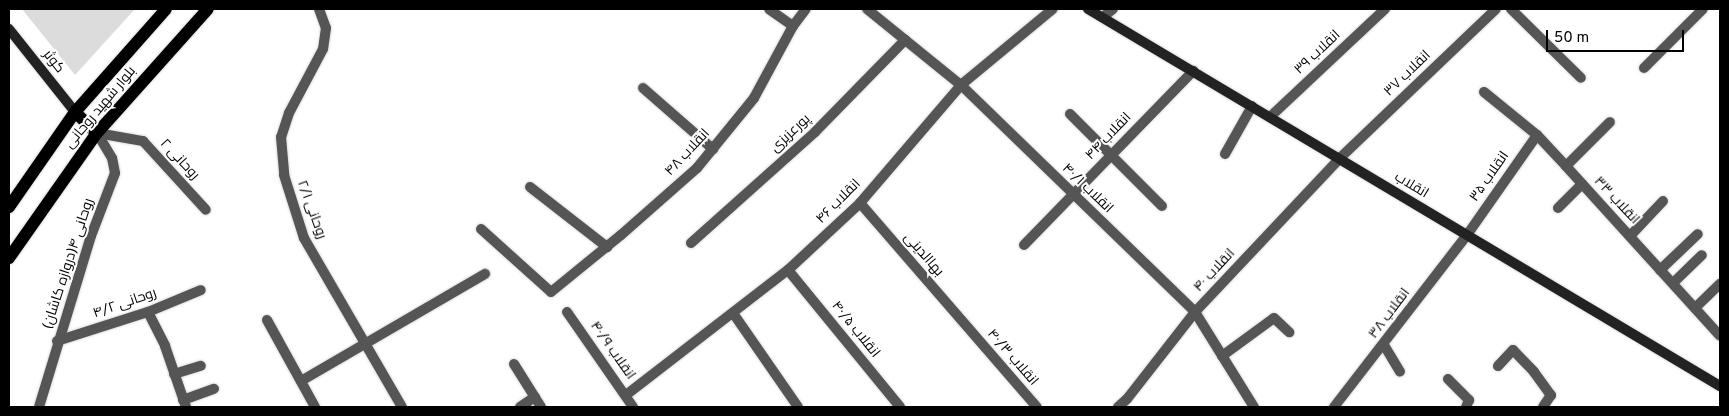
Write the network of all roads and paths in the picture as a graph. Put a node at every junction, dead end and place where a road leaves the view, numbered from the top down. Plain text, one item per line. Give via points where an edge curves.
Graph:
1 (166, 9) edge
2 (208, 9) edge
3 (319, 9) edge
4 (769, 9) edge
5 (806, 9) edge
6 (867, 9) edge
7 (1053, 9) edge
8 (1088, 9) edge
9 (1113, 9) edge
10 (1386, 9) edge
11 (1496, 9) edge
12 (1511, 9) edge
13 (1699, 10) edge
14 (1103, 17) junction
15 (793, 26) junction
16 (9, 29) edge
17 (905, 40) junction
18 (1644, 68) dead end
19 (1193, 71) junction
20 (1581, 78) dead end
21 (961, 86) junction
22 (643, 88) dead end
23 (1484, 92) dead end
24 (1252, 106) junction
25 (75, 112) junction
26 (1070, 114) dead end
27 (1270, 117) junction
28 (1610, 122) dead end
29 (97, 133) junction
30 (1537, 135) junction
31 (712, 149) junction
32 (1112, 154) junction
33 (1225, 154) dead end
34 (1339, 158) junction
35 (1566, 166) junction
36 (1582, 184) junction
37 (530, 187) dead end
38 (1072, 194) junction
39 (1663, 202) dead end
40 (860, 203) junction
41 (1162, 206) dead end
42 (9, 207) edge
43 (1558, 208) dead end
44 (206, 210) dead end
45 (481, 229) dead end
46 (1698, 234) dead end
47 (1467, 235) junction
48 (1630, 236) junction
49 (692, 243) dead end
50 (1024, 245) dead end
51 (607, 247) junction
52 (1702, 255) dead end
53 (9, 258) edge
54 (788, 270) junction
55 (1660, 270) junction
56 (485, 274) dead end
57 (1672, 283) junction
58 (1720, 284) edge
59 (201, 290) dead end
60 (1695, 308) junction
61 (148, 312) junction
62 (567, 312) dead end
63 (733, 312) junction
64 (1195, 312) junction
65 (266, 320) dead end
66 (966, 326) joint
67 (1289, 332) dead end
68 (1720, 336) edge
69 (57, 341) junction
70 (365, 344) junction
71 (1384, 345) junction
72 (1222, 356) junction
73 (514, 364) dead end
74 (201, 366) dead end
75 (1498, 366) dead end
76 (1400, 372) dead end
77 (174, 374) junction
78 (1448, 379) dead end
79 (301, 381) junction
80 (1720, 386) edge
81 (214, 389) dead end
82 (626, 395) junction
83 (535, 397) junction
84 (185, 403) edge
85 (39, 407) edge
86 (316, 407) edge
87 (402, 407) edge
88 (520, 407) edge
89 (542, 407) edge
90 (633, 407) edge
91 (798, 407) edge
92 (900, 407) edge
93 (1037, 407) edge
94 (1118, 407) edge
95 (1254, 407) edge
96 (1334, 407) edge
97 (1466, 407) edge
98 (1543, 407) edge

1 - 25 main road, بلوار شهید روحانی
2 - 29 main road, بلوار شهید روحانی
3 - 70 street, روحانی ۲/۱ via 326,28 323,49 289,113 281,137 284,175 304,238
4 - 15 street
5 - 15 street, انقلاب ۴۸
6 - 17 street
7 - 21 street, انقلاب ۴۶
8 - 14 main road, انقلاب
9 - 14 street
10 - 27 street, انقلاب ۳۹
11 - 34 street, انقلاب ۳۷
12 - 20 street
13 - 18 street
14 - 19 main road, انقلاب
15 - 31 street, انقلاب ۴۸ via 754,98
16 - 25 main road, کوثر
17 - 21 street
17 - 49 street, پورعزیزی via 815,132
19 - 24 main road, انقلاب
19 - 32 street, انقلاب ۴۴
21 - 38 street, انقلاب ۴۰/۱
21 - 40 street, انقلاب ۴۶
22 - 31 street
23 - 30 street, انقلاب ۳۳
24 - 27 main road, انقلاب
24 - 33 street
25 - 29 main road
25 - 42 main road, بلوار شهید روحانی
26 - 32 street
27 - 34 main road, انقلاب
28 - 35 street
29 - 44 street, روحانی ۲ via 143,141
29 - 53 main road, بلوار شهید روحانی
29 - 69 street, روحانی ۴(دروازه کاشان) via 112,158 114,173
30 - 35 street, انقلاب ۳۳
30 - 47 street, انقلاب ۳۵
31 - 51 street, انقلاب ۴۸ via 698,168
32 - 38 street, انقلاب ۴۴
32 - 41 street
34 - 47 main road, انقلاب
34 - 64 street, انقلاب ۴۰
35 - 36 street, انقلاب ۳۳
36 - 43 street
36 - 48 street, انقلاب ۳۳
37 - 51 street
38 - 50 street, انقلاب ۴۴
38 - 64 street, انقلاب ۴۰/۱
39 - 48 street
40 - 54 street, انقلاب ۴۶
40 - 66 street, بهاالدینی
45 - 51 street, انقلاب ۴۸ via 551,292
46 - 55 street
47 - 71 street, انقلاب ۳۸
47 - 80 main road, انقلاب
48 - 55 street, انقلاب ۳۳
52 - 57 street
54 - 63 street, انقلاب ۴۶
54 - 92 street, انقلاب ۴۰/۵
55 - 57 street, انقلاب ۳۳
56 - 70 street
57 - 60 street, انقلاب ۳۳
58 - 60 street
59 - 61 street, روحانی ۴/۲
60 - 68 street, انقلاب ۳۳
61 - 69 street, روحانی ۴/۲
61 - 77 street via 165,346
62 - 82 street, انقلاب ۴۰/۹
63 - 82 street, انقلاب ۴۶
63 - 91 street
64 - 72 street, انقلاب ۴۰/۱
64 - 94 street, انقلاب ۴۰
65 - 79 street
66 - 93 street, انقلاب ۴۰/۳
67 - 72 street via 1274,318
69 - 85 street, روحانی ۴(دروازه کاشان)
70 - 79 street
70 - 87 street, روحانی ۲/۱
71 - 76 street
71 - 96 street, انقلاب ۳۸
72 - 95 street, انقلاب ۴۰/۱
73 - 83 street
74 - 77 street
75 - 98 street via 1513,350 1551,395
77 - 84 street
78 - 97 street via 1469,400
79 - 86 street
81 - 84 street
82 - 90 street, انقلاب ۴۰/۹
83 - 88 street
83 - 89 street

